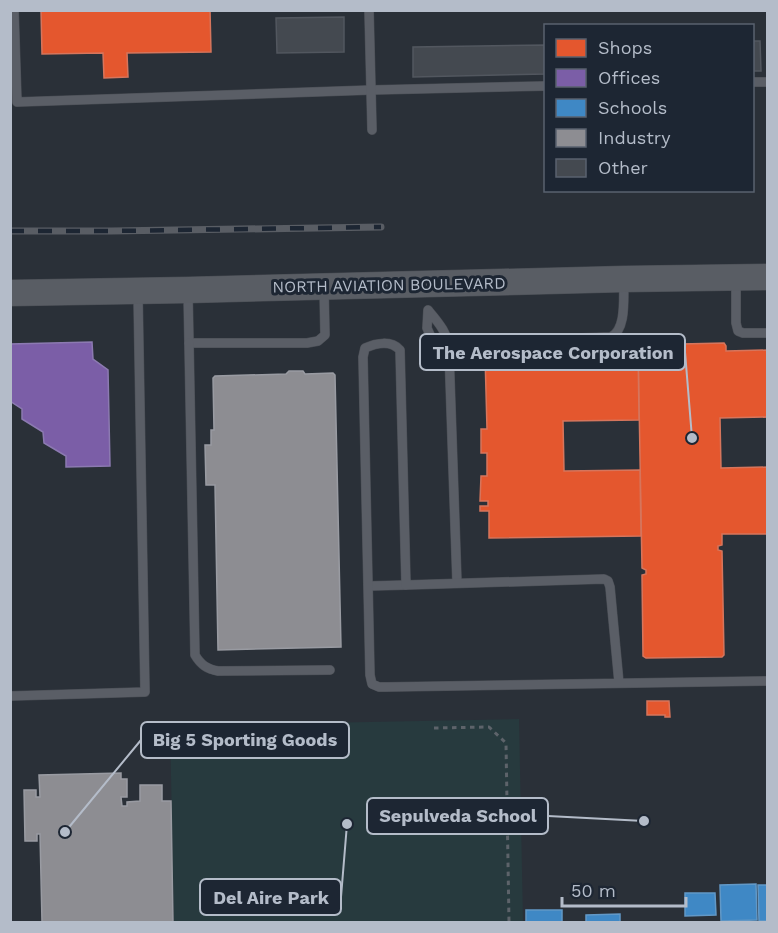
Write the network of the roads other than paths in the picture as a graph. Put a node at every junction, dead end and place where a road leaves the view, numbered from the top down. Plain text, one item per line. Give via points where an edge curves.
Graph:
1 (14, 10) edge
2 (369, 10) edge
3 (544, 86) edge
4 (371, 90) junction
5 (372, 130) dead end
6 (768, 277) edge
7 (736, 278) junction
8 (624, 279) junction
9 (324, 286) junction
10 (188, 290) junction
11 (137, 291) junction
12 (10, 293) edge
13 (428, 297) junction
14 (768, 333) edge
15 (189, 343) junction
16 (449, 351) junction
17 (457, 583) junction
18 (406, 585) junction
19 (369, 586) junction
20 (330, 670) dead end
21 (768, 681) edge
22 (619, 683) junction
23 (10, 696) edge

1 - 4 lane via 17,102
2 - 4 lane
3 - 4 lane
4 - 5 lane
6 - 7 main road, NORTH AVIATION BOULEVARD
7 - 8 main road, NORTH AVIATION BOULEVARD
7 - 14 lane via 738,330
8 - 13 main road, NORTH AVIATION BOULEVARD
8 - 16 lane via 622,323 611,337 468,342
9 - 10 main road, NORTH AVIATION BOULEVARD
9 - 13 main road, NORTH AVIATION BOULEVARD
9 - 15 lane via 324,335 318,341
10 - 11 main road, NORTH AVIATION BOULEVARD
10 - 15 lane
11 - 12 main road, NORTH AVIATION BOULEVARD
11 - 23 lane via 145,692
13 - 16 lane via 448,339
13 - 16 lane via 427,328 435,346
15 - 20 lane via 195,655 208,669 218,671
16 - 17 lane
17 - 18 lane
17 - 22 lane via 608,581
18 - 19 lane
18 - 19 lane via 400,350 392,344 374,344 366,348 363,357
19 - 22 lane via 372,684 380,687
21 - 22 lane

